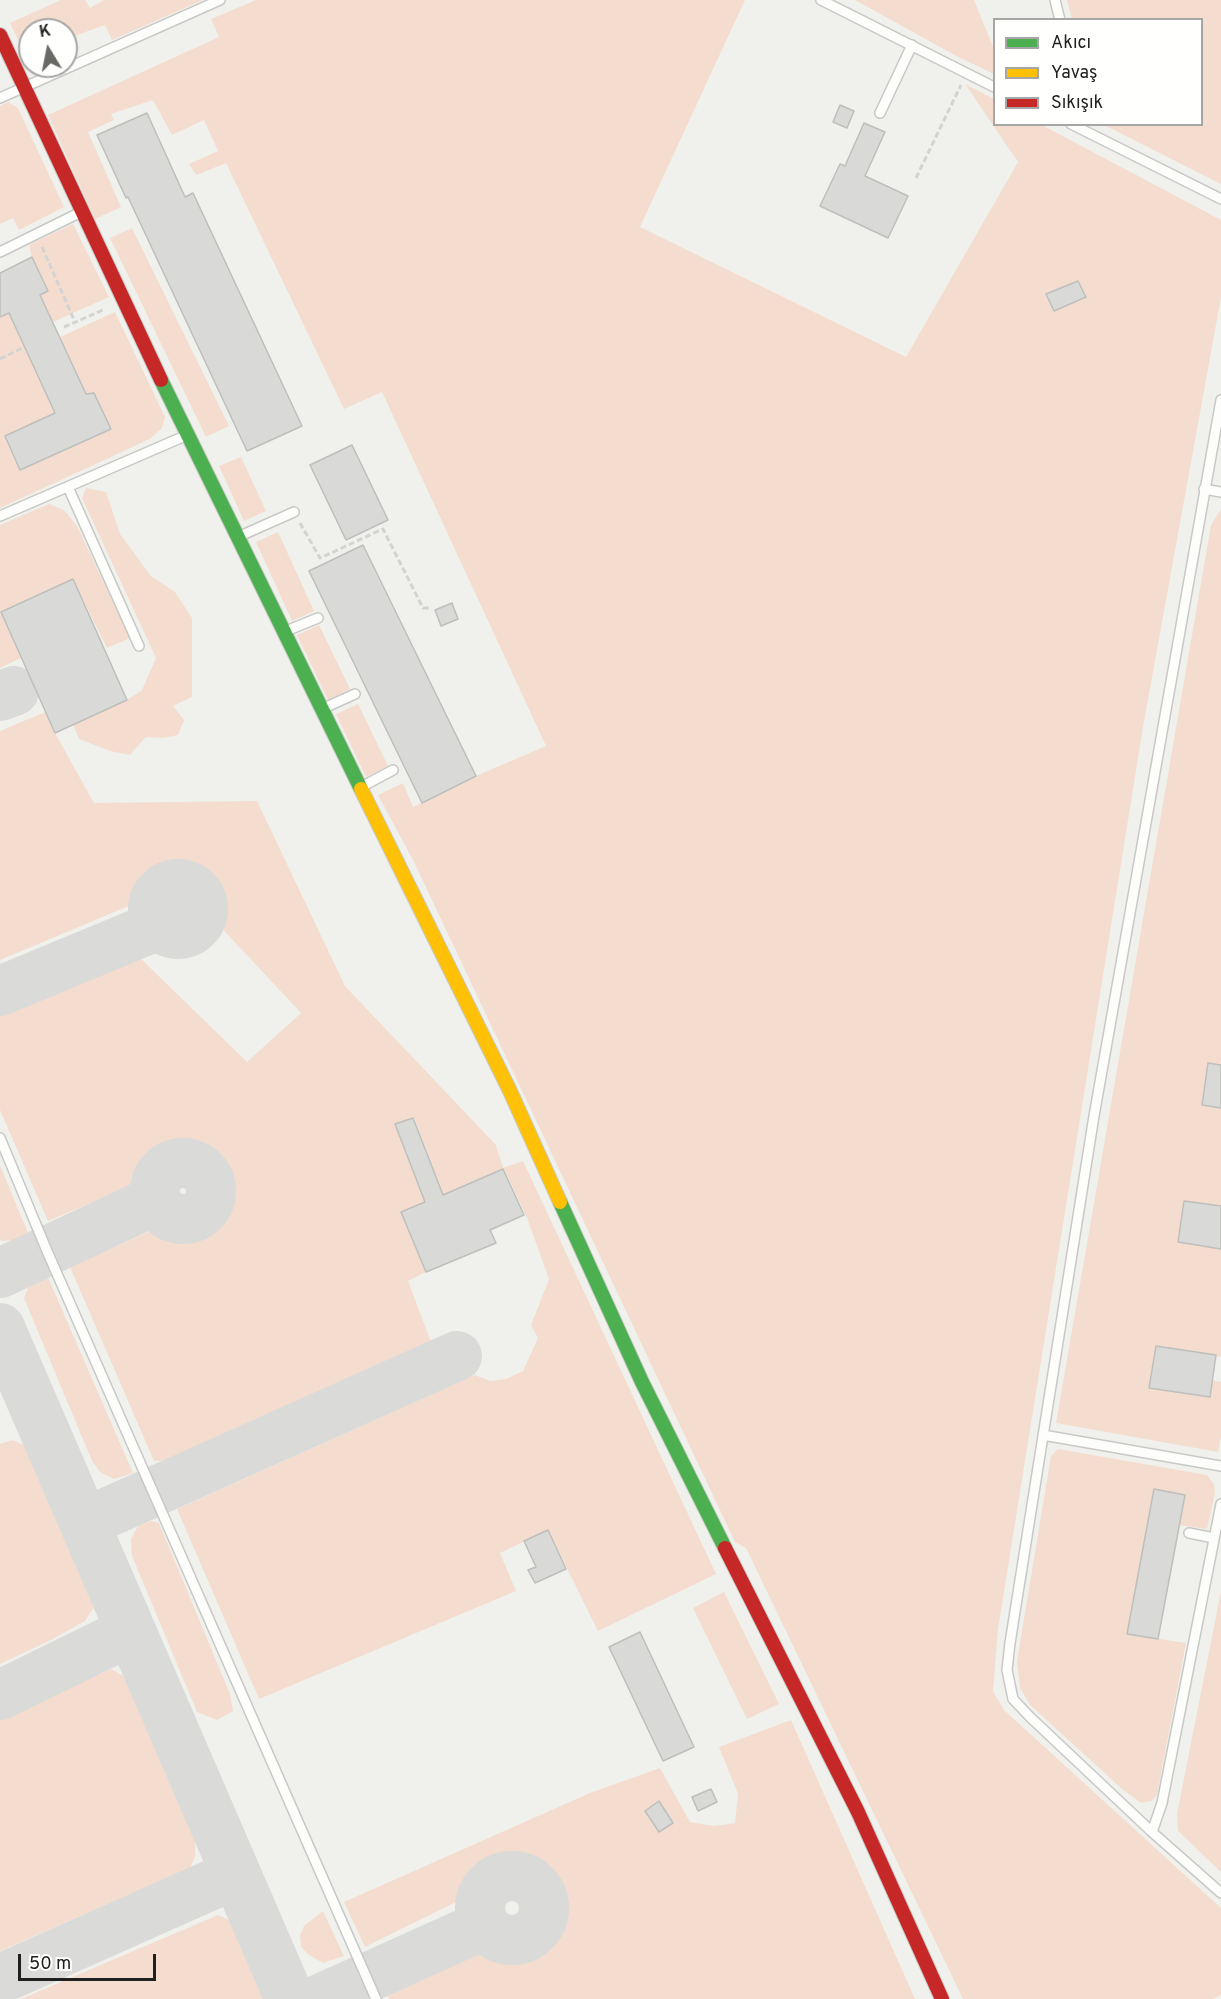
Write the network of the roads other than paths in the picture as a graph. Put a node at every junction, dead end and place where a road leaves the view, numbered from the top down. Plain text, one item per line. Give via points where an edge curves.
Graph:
1 (220, 0) edge
2 (821, 0) edge
3 (1055, 0) edge
4 (1060, 18) edge
5 (0, 35) edge
6 (912, 45) junction
7 (993, 86) edge
8 (24, 89) junction
9 (0, 98) edge
10 (880, 113) dead end
11 (1088, 129) edge
12 (1221, 200) edge
13 (82, 212) junction
14 (0, 252) edge
15 (1221, 399) edge
16 (187, 435) junction
17 (68, 487) junction
18 (1204, 489) junction
19 (1221, 492) edge
20 (294, 512) road end
21 (0, 516) edge
22 (238, 537) junction
23 (318, 618) dead end
24 (284, 632) junction
25 (139, 646) dead end
26 (355, 694) dead end
27 (322, 709) junction
28 (393, 770) dead end
29 (361, 787) junction
30 (0, 1138) edge
31 (1043, 1435) junction
32 (1221, 1466) edge
33 (1221, 1504) edge
34 (1189, 1533) dead end
35 (1214, 1538) junction
36 (1152, 1832) junction
37 (1221, 1893) edge
38 (376, 1999) edge
39 (942, 1999) edge

1 - 8 lane
2 - 6 lane
3 - 4 lane
5 - 8 street
6 - 7 lane
6 - 10 lane
8 - 9 lane
8 - 13 street
11 - 12 lane
13 - 14 lane
13 - 16 street
15 - 18 lane
16 - 17 lane
16 - 22 street
17 - 21 lane
17 - 25 lane
18 - 19 lane
18 - 31 lane via 1094,1116
20 - 22 lane
22 - 24 street
23 - 24 lane
24 - 27 street
26 - 27 lane
27 - 29 street
28 - 29 lane
29 - 39 street via 510,1091 642,1382 858,1812
30 - 38 lane
31 - 32 lane
31 - 36 lane via 1010,1642 1007,1670 1013,1699
33 - 35 lane
34 - 35 lane
35 - 36 lane via 1162,1803
36 - 37 lane

